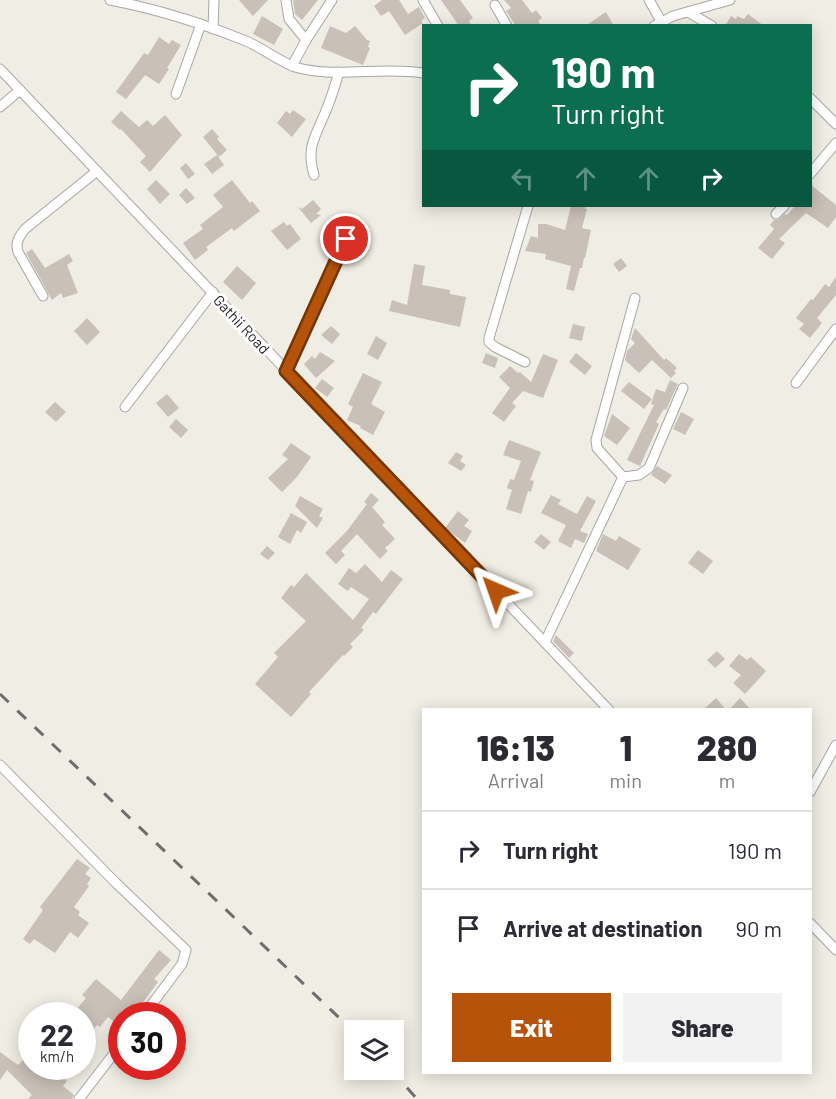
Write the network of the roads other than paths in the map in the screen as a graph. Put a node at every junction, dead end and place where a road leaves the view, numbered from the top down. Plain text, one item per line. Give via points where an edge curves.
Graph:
1 (110, 0) edge
2 (214, 0) edge
3 (285, 0) edge
4 (332, 0) edge
5 (423, 0) edge
6 (649, 0) edge
7 (730, 0) edge
8 (147, 4) edge
9 (495, 5) dead end
10 (688, 12) junction
11 (657, 23) edge
12 (201, 24) junction
13 (437, 24) edge
14 (506, 24) edge
15 (709, 24) edge
16 (213, 28) junction
17 (306, 40) junction
18 (292, 66) junction
19 (0, 69) edge
20 (339, 72) junction
21 (422, 73) edge
22 (20, 90) junction
23 (176, 94) dead end
24 (812, 100) edge
25 (0, 107) edge
26 (836, 124) edge
27 (836, 143) edge
28 (97, 171) junction
29 (812, 172) edge
30 (314, 175) dead end
31 (528, 207) edge
32 (783, 207) edge
33 (776, 214) dead end
34 (346, 239) dead end
35 (213, 292) junction
36 (43, 296) dead end
37 (635, 298) dead end
38 (836, 329) edge
39 (525, 362) dead end
40 (286, 371) junction
41 (796, 383) dead end
42 (683, 388) dead end
43 (125, 407) dead end
44 (623, 477) junction
45 (545, 642) junction
46 (607, 708) edge
47 (836, 745) edge
48 (0, 765) edge
49 (812, 788) edge
50 (812, 925) edge
51 (836, 950) edge
52 (154, 1002) edge
53 (108, 1061) edge
54 (79, 1099) edge

1 - 8 street
2 - 16 street
3 - 17 street via 290,19
4 - 17 street
5 - 13 street
6 - 11 street
7 - 10 street
8 - 12 street
9 - 14 street
10 - 11 street
10 - 15 street
12 - 16 street
12 - 23 street
16 - 18 street
17 - 18 street
18 - 20 street
19 - 22 street, Gathii Road
20 - 21 street
20 - 30 street via 312,140
22 - 25 street
22 - 28 street, Gathii Road
24 - 26 street
27 - 29 street
28 - 35 street, Gathii Road
28 - 36 street via 18,238 18,252
31 - 39 street via 489,338 495,347
32 - 33 street
34 - 40 street
35 - 40 street, Gathii Road
35 - 43 street
37 - 44 street via 596,440 597,448
38 - 41 street
40 - 45 street, Gathii Road
42 - 44 street via 649,468 639,476
44 - 45 street
45 - 46 street, Gathii Road
47 - 49 street
48 - 52 street via 186,950 182,964
50 - 51 street
53 - 54 street

